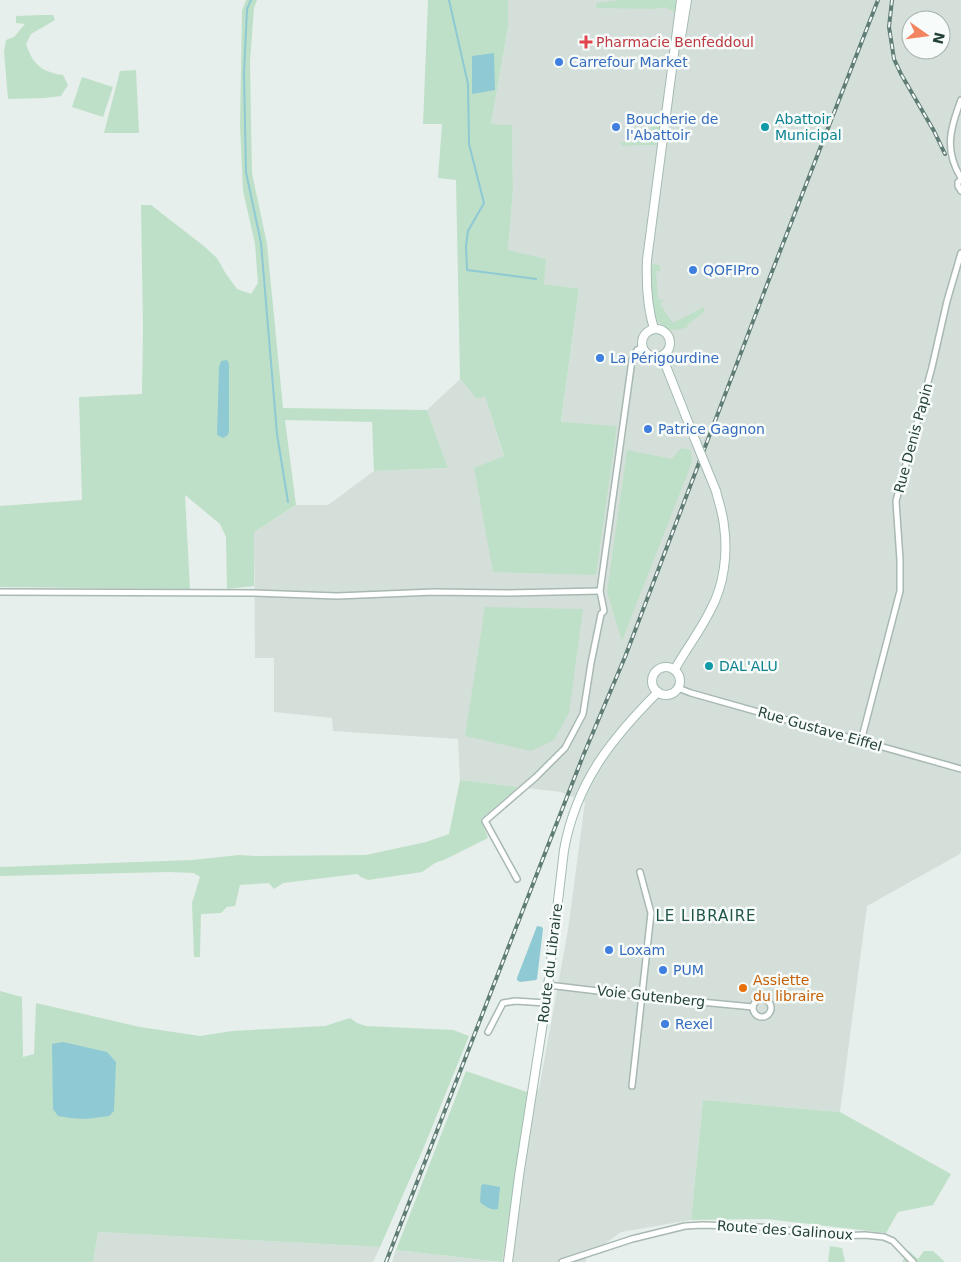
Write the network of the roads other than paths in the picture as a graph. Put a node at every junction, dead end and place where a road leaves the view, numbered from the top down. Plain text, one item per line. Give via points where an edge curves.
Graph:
1 (681, 0) edge
2 (687, 0) edge
3 (961, 100) edge
4 (662, 150) junction
5 (961, 179) edge
6 (961, 191) edge
7 (961, 254) edge
8 (654, 329) junction
9 (643, 347) junction
10 (662, 356) junction
11 (600, 591) junction
12 (0, 592) edge
13 (675, 669) junction
14 (678, 688) junction
15 (658, 692) junction
16 (861, 740) junction
17 (961, 769) edge
18 (640, 872) dead end
19 (517, 879) dead end
20 (548, 985) junction
21 (642, 996) junction
22 (546, 1003) junction
23 (753, 1007) dead end
24 (488, 1032) dead end
25 (632, 1086) dead end
26 (508, 1262) edge
27 (562, 1262) edge
28 (913, 1262) edge

1 - 4 main road
2 - 4 main road
3 - 5 street via 950,136 954,168
4 - 8 main road via 646,280
5 - 6 street via 958,184
7 - 16 street, Rue Denis Papin via 896,501 900,591
8 - 9 main road via 646,334
8 - 10 main road via 666,333 670,341 669,350
9 - 10 main road via 653,357
9 - 11 street via 637,350 632,360
10 - 13 main road, bridge via 716,492 726,548 719,591 712,609
11 - 12 street via 337,596
11 - 19 street via 604,611 583,714 565,748 536,778 485,821
13 - 14 main road via 680,676
13 - 15 main road via 666,666 654,673 653,686
14 - 15 main road via 672,694
14 - 16 street, Rue Gustave Eiffel
15 - 20 main road, Route du Libraire via 602,756 577,802 564,850
16 - 17 street, Rue Gustave Eiffel
18 - 21 street via 651,913
20 - 21 street, Voie Gutenberg
20 - 22 main road, Route du Libraire
21 - 23 street, Voie Gutenberg
21 - 25 street
22 - 24 street via 503,1003
22 - 26 main road, Route du Libraire
27 - 28 street, Route des Galinoux via 632,1239 685,1226 703,1225 884,1237 893,1241

